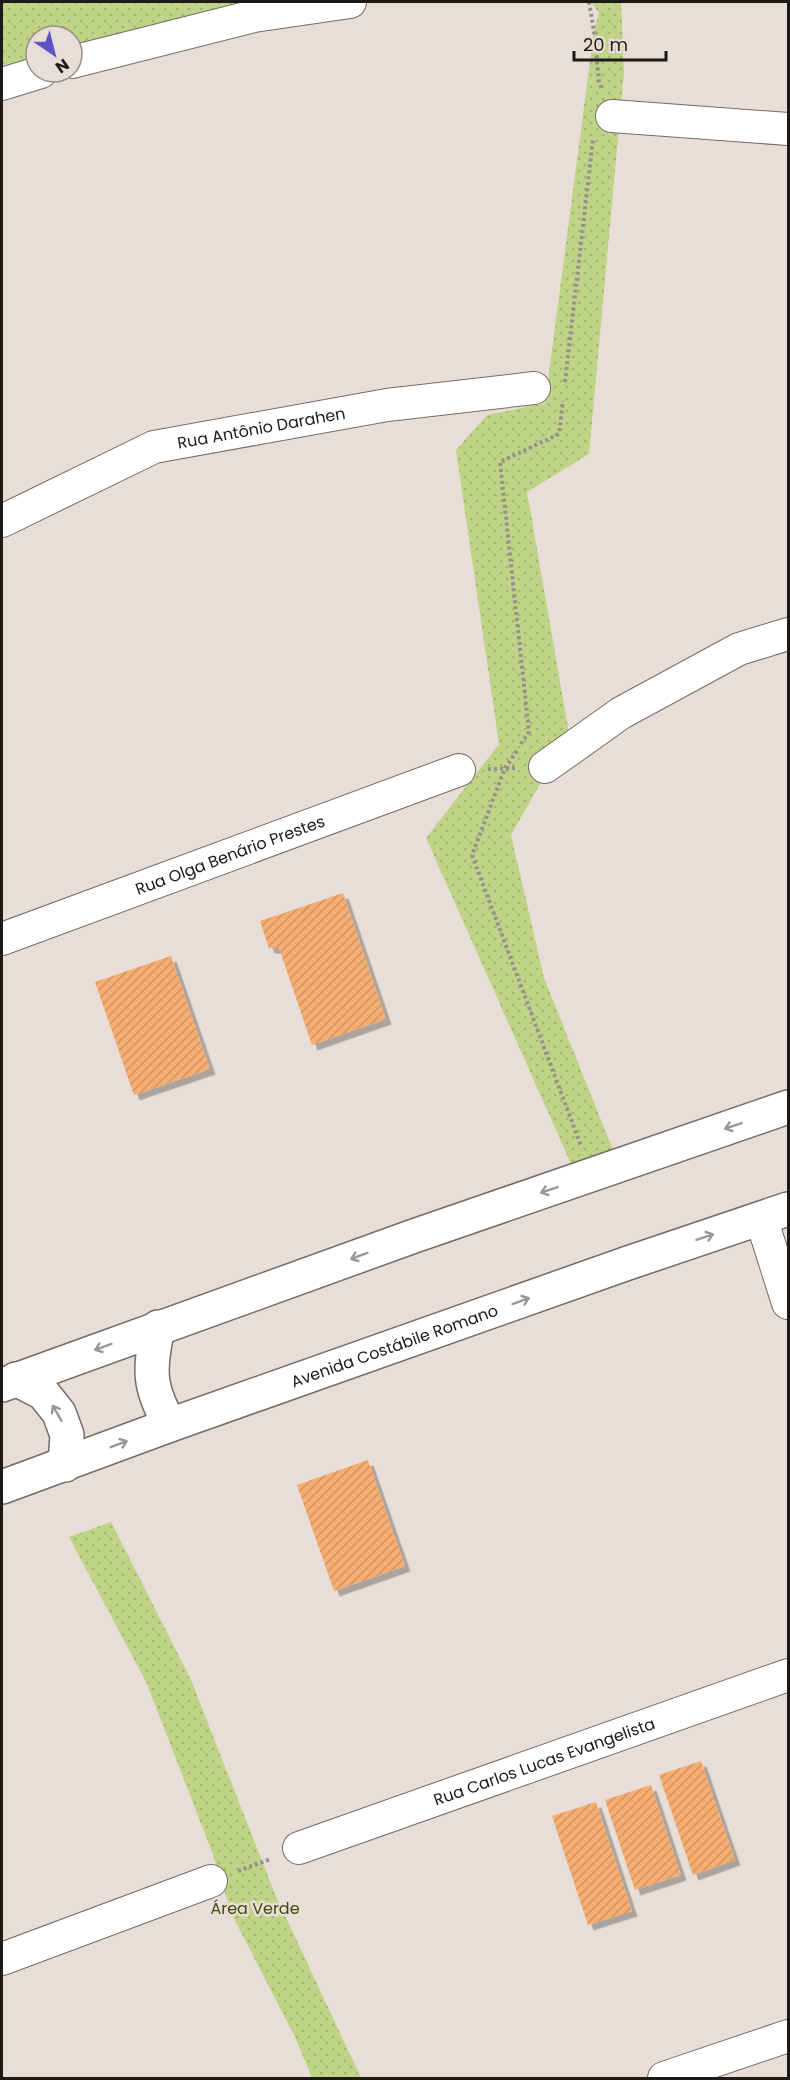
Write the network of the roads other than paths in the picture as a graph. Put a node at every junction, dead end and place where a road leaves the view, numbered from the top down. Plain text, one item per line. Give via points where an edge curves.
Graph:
1 (350, 2) edge
2 (84, 59) edge
3 (24, 77) edge
4 (2, 84) edge
5 (612, 116) road end
6 (789, 129) edge
7 (534, 388) dead end
8 (2, 521) edge
9 (789, 634) edge
10 (544, 767) road end
11 (459, 770) road end
12 (2, 939) edge
13 (789, 1107) edge
14 (775, 1213) edge
15 (789, 1303) edge
16 (158, 1327) junction
17 (9, 1382) edge
18 (170, 1425) junction
19 (65, 1465) junction
20 (2, 1487) edge
21 (789, 1675) edge
22 (299, 1848) road end
23 (211, 1881) road end
24 (2, 1959) edge
25 (789, 2036) edge
26 (664, 2079) edge

1 - 2 street via 254,16
3 - 4 street
5 - 6 street
7 - 8 street, Rua Antônio Darahen via 387,405 154,447
9 - 10 street via 739,649 621,713
11 - 12 street, Rua Olga Benário Prestes
13 -> 16 main road
14 - 15 street
18 -> 14 main road, Avenida Costábile Romano
16 -> 17 main road
16 - 18 main road via 151,1382
19 -> 17 main road via 67,1435 59,1413 43,1393
19 -> 18 main road, Avenida Costábile Romano
19 - 20 main road, Avenida Costábile Romano
21 - 22 street, Rua Carlos Lucas Evangelista
23 - 24 street
25 - 26 street

